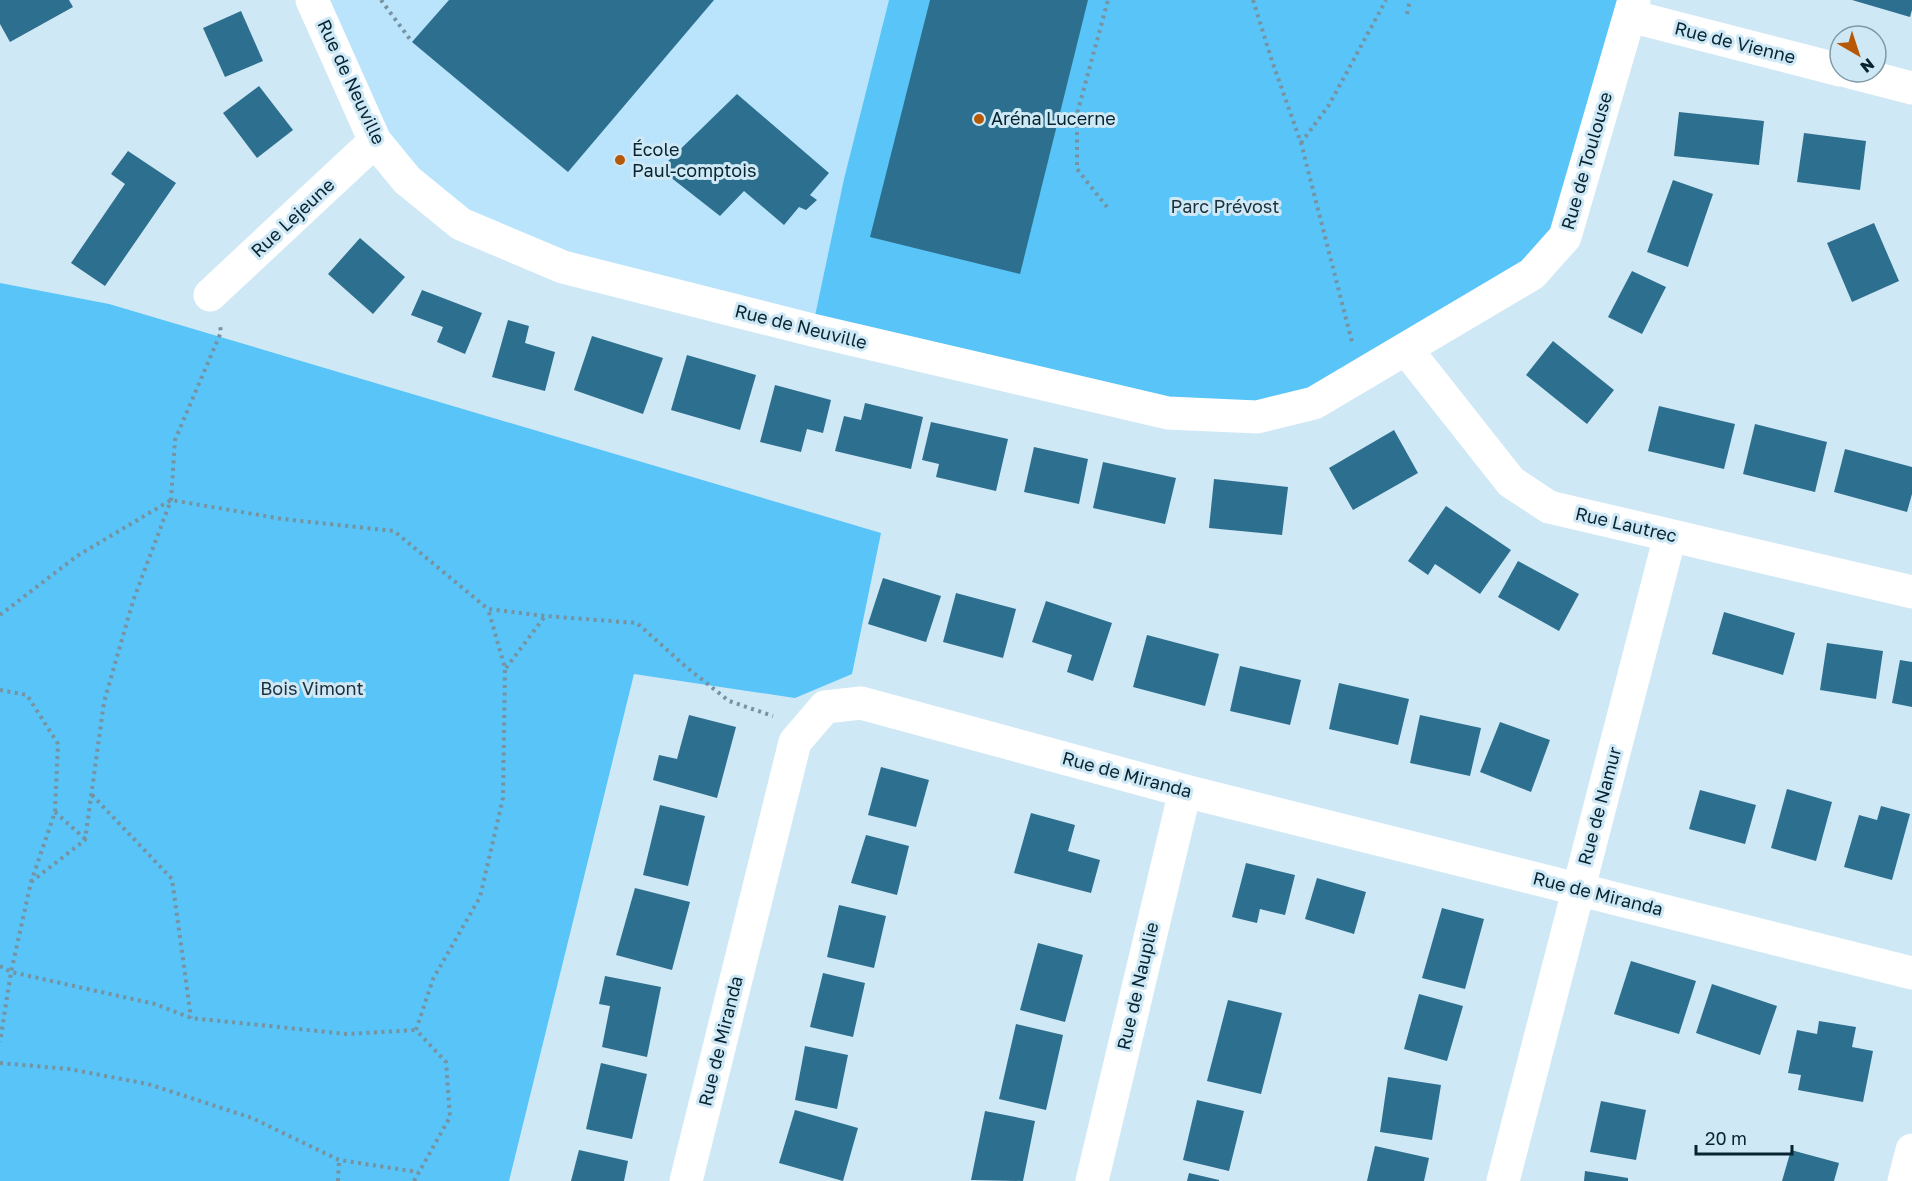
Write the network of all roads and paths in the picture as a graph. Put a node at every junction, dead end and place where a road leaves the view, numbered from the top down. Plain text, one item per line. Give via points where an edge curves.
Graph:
1 (312, 0) edge
2 (381, 0) edge
3 (1108, 0) edge
4 (1253, 0) edge
5 (1386, 0) edge
6 (1410, 0) edge
7 (1632, 8) edge
8 (1407, 14) dead end
9 (412, 42) dead end
10 (1828, 65) edge
11 (1888, 82) edge
12 (1912, 88) edge
13 (375, 141) junction
14 (1301, 143) junction
15 (1107, 207) dead end
16 (210, 295) joint
17 (1406, 349) junction
18 (1368, 371) junction
19 (171, 500) junction
20 (1670, 536) junction
21 (1912, 592) edge
22 (488, 609) junction
23 (0, 615) edge
24 (545, 616) junction
25 (505, 668) junction
26 (0, 690) edge
27 (808, 727) junction
28 (1185, 791) junction
29 (92, 795) junction
30 (55, 812) junction
31 (85, 840) junction
32 (31, 882) junction
33 (1578, 889) junction
34 (0, 966) edge
35 (11, 972) junction
36 (1912, 973) edge
37 (191, 1018) junction
38 (416, 1030) junction
39 (0, 1041) edge
40 (0, 1063) edge
41 (1912, 1150) edge
42 (339, 1160) junction
43 (418, 1172) junction
44 (338, 1181) edge
45 (414, 1181) edge
46 (686, 1181) edge
47 (1092, 1181) edge
48 (1503, 1181) edge
49 (1904, 1181) edge

1 - 13 street, Rue de Neuville
2 - 9 path
3 - 15 path via 1077,114 1077,169
4 - 14 path
5 - 14 path via 1329,105
6 - 8 path
7 - 10 street, Rue de Vienne
7 - 17 street, Rue de Toulouse via 1565,237 1532,274
11 - 12 street
13 - 16 street, Rue Lejeune
13 - 18 street, Rue de Neuville via 407,180 461,224 563,267 1168,413 1257,417 1314,403
14 - 18 path via 1349,337
16 - 19 path via 221,332 175,440
17 - 18 street, Rue de Neuville
17 - 20 street, Rue Lautrec via 1511,482 1549,507
19 - 22 path via 282,519 394,531
19 - 23 path via 77,556
19 - 29 path via 133,601 104,702
20 - 21 street, Rue Lautrec
20 - 33 street, Rue de Namur
22 - 24 path
22 - 25 path
24 - 25 path
24 - 27 path via 638,623 729,701
25 - 38 path via 503,798 480,897 433,979
26 - 30 path via 27,695 58,744
27 - 28 street, Rue de Miranda via 825,707 861,703
27 - 46 street, Rue de Miranda via 795,742
28 - 33 street, Rue de Miranda
28 - 47 street, Rue de Nauplie
29 - 31 path
29 - 37 path via 172,879
30 - 31 path
30 - 32 path
31 - 32 path
32 - 35 path
33 - 36 street, Rue de Miranda
33 - 48 street, Rue de Namur
34 - 35 path
35 - 37 path via 155,1004
35 - 39 path
37 - 38 path via 347,1034
38 - 43 path via 446,1062 450,1117
40 - 42 path via 69,1069 148,1084 252,1118
41 - 49 street
42 - 43 path
42 - 44 path
43 - 45 path

